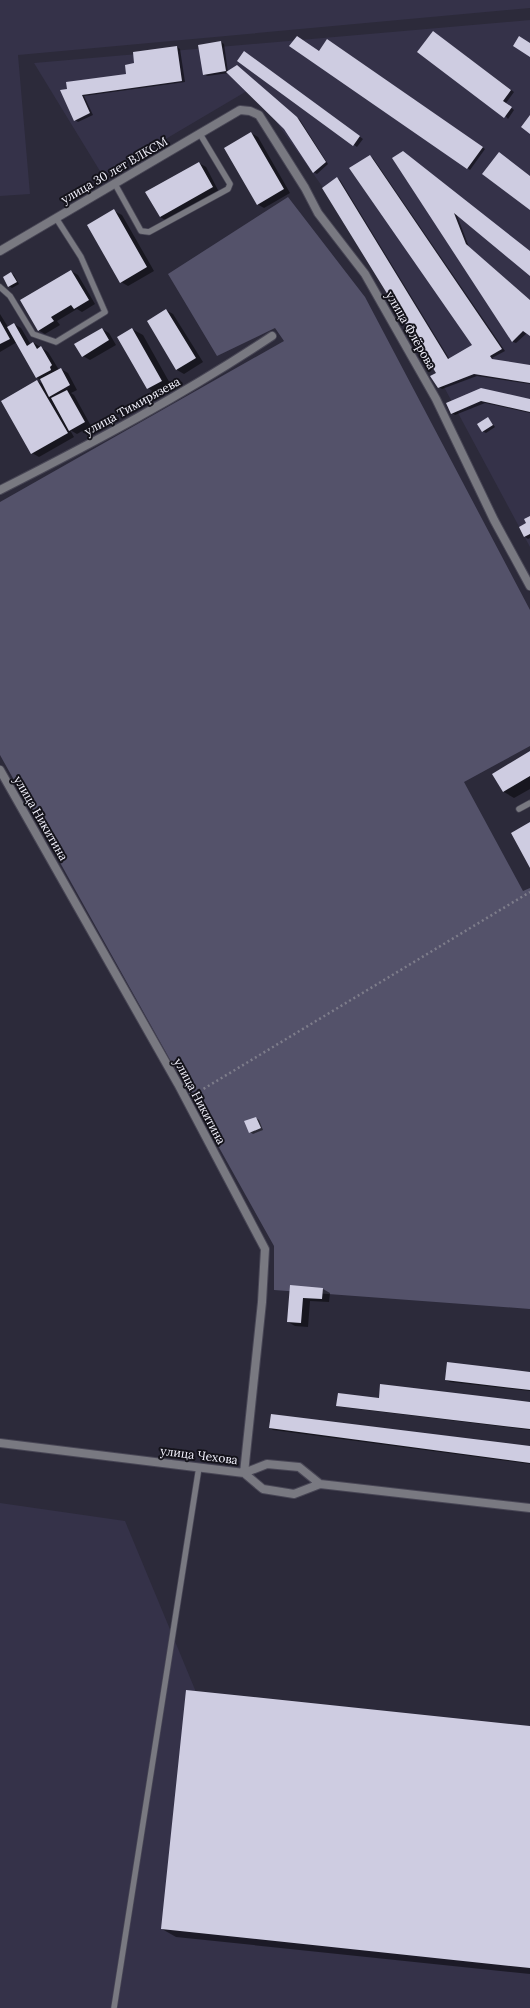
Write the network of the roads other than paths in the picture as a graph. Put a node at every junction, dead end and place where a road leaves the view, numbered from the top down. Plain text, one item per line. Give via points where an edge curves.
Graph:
1 (240, 110) joint
2 (200, 134) junction
3 (115, 184) junction
4 (56, 218) junction
5 (0, 251) edge
6 (0, 287) edge
7 (272, 336) dead end
8 (0, 490) edge
9 (530, 586) edge
10 (0, 770) edge
11 (530, 803) edge
12 (519, 809) dead end
13 (0, 1443) edge
14 (199, 1467) junction
15 (244, 1473) junction
16 (320, 1484) junction
17 (530, 1508) edge
18 (114, 2008) edge

1 - 2 street, улица 30 лет ВЛКСМ
1 - 9 street, улица Флёрова via 259,115 318,213 364,274 436,399 494,520
2 - 3 street, улица 30 лет ВЛКСМ
2 - 3 lane via 230,184 228,189 149,232 141,230
3 - 4 street, улица 30 лет ВЛКСМ
4 - 5 street, улица 30 лет ВЛКСМ
4 - 6 lane via 81,257 105,312 56,342 33,334 10,296
7 - 8 street, улица Тимирязева via 224,368 110,434
10 - 15 street, улица Никитина via 186,1099 265,1249
11 - 12 lane
13 - 14 street, улица Чехова
14 - 15 street, улица Чехова
14 - 18 lane
15 - 16 street, улица Чехова via 267,1464 299,1467
15 - 16 street via 263,1490 294,1494
16 - 17 street

